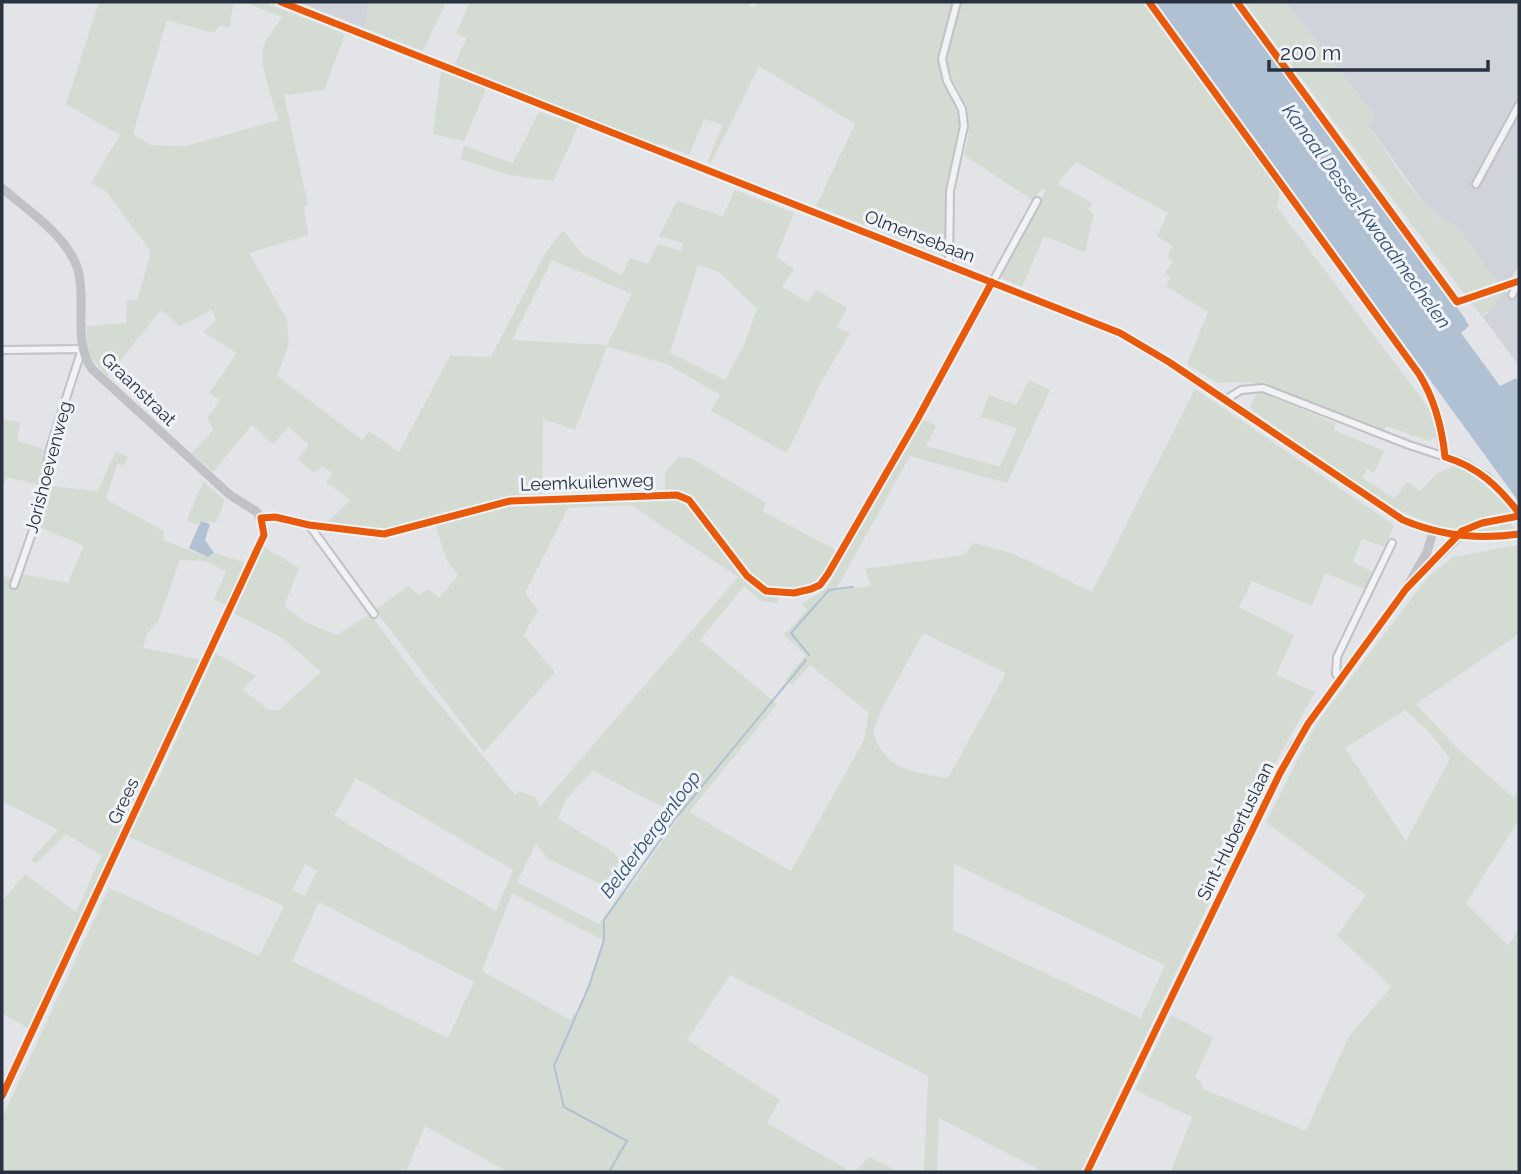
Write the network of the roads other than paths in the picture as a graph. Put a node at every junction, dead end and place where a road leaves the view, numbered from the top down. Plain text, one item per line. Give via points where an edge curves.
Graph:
1 (281, 2) edge
2 (957, 2) edge
3 (1519, 105) edge
4 (1476, 184) dead end
5 (2, 188) edge
6 (1037, 201) dead end
7 (949, 265) junction
8 (1519, 281) edge
9 (992, 282) junction
10 (1512, 295) dead end
11 (82, 349) junction
12 (2, 350) edge
13 (1225, 401) junction
14 (1436, 409) dead end
15 (1445, 457) junction
16 (1519, 513) edge
17 (261, 518) junction
18 (309, 525) junction
19 (1433, 532) junction
20 (1519, 534) edge
21 (1460, 536) junction
22 (1392, 543) dead end
23 (14, 585) dead end
24 (1406, 589) junction
25 (374, 614) dead end
26 (1340, 678) junction
27 (2, 1096) edge
28 (1087, 1172) edge

1 - 7 street, Olmensebaan
2 - 7 street via 942,59 964,126 950,191
3 - 4 street
5 - 11 street, Graanstraat via 52,233 75,263
6 - 9 street, Leemkuilenweg
7 - 9 street, Olmensebaan
8 - 10 street
9 - 13 street, Olmensebaan via 1120,333
9 - 18 street, Leemkuilenweg via 834,564 820,585 811,589 776,593 754,583 689,500 677,495 509,502 384,534
11 - 12 street
11 - 17 street, Graanstraat via 92,369 129,405
11 - 23 street, Jorishoevenweg via 50,448 41,507
13 - 15 street via 1241,390 1263,388
13 - 19 street, Olmensebaan via 1389,513
14 - 15 street
15 - 16 street via 1487,477
17 - 18 street, Leemkuilenweg
17 - 27 street, Grees via 264,535
18 - 25 street
19 - 21 street, Olmensebaan
19 - 24 street, Sint-Hubertuslaan
20 - 21 street, Olmensebaan
21 - 24 street, Sint-Hubertuslaan
22 - 26 street, Sint-Hubertuslaan via 1337,657
24 - 26 street, Sint-Hubertuslaan
26 - 28 street, Sint-Hubertuslaan via 1290,755

